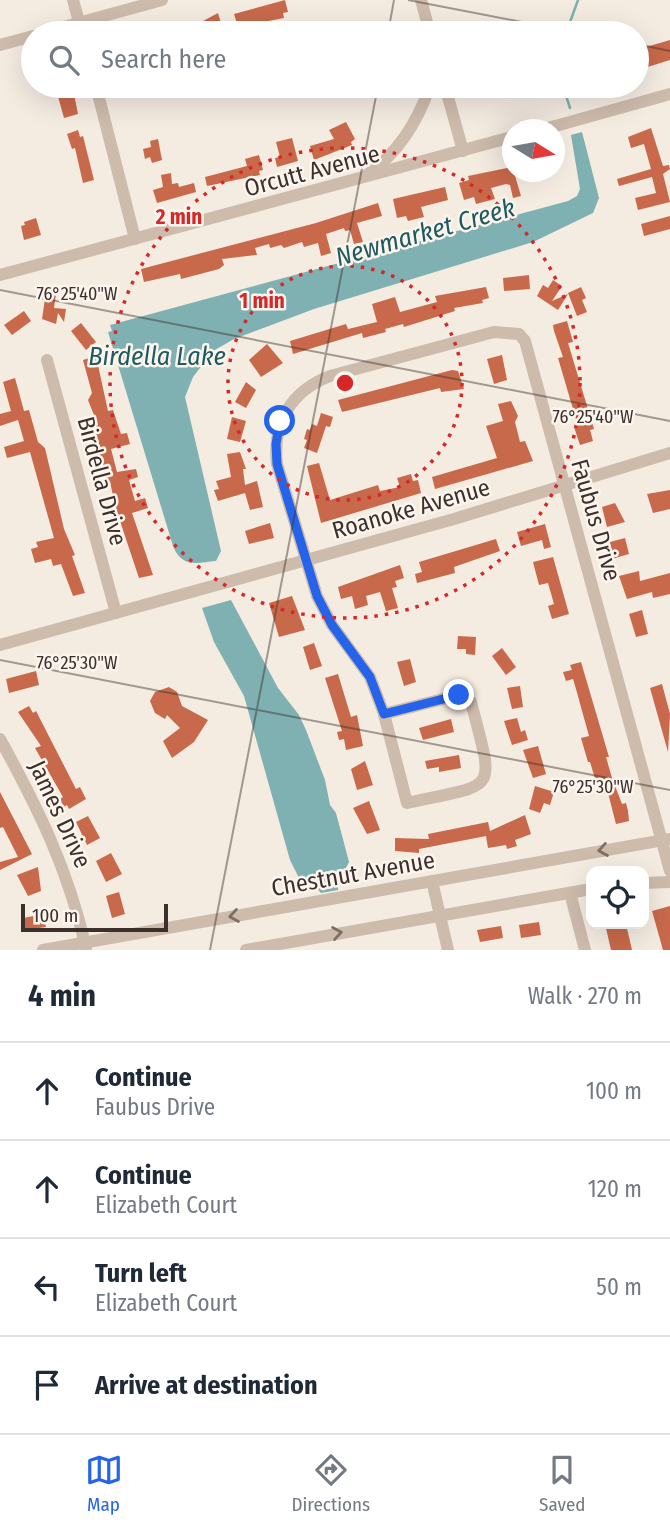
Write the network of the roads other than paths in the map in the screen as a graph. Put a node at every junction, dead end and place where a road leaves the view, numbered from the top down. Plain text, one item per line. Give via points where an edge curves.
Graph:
1 (74, 0) edge
2 (162, 0) edge
3 (421, 0) edge
4 (79, 21) edge
5 (101, 21) edge
6 (427, 21) edge
7 (21, 39) edge
8 (0, 45) edge
9 (669, 97) edge
10 (99, 98) edge
11 (424, 98) edge
12 (448, 98) edge
13 (565, 124) edge
14 (502, 140) edge
15 (463, 151) junction
16 (361, 179) junction
17 (135, 239) junction
18 (0, 275) edge
19 (47, 360) dead end
20 (670, 453) edge
21 (564, 485) junction
22 (306, 561) junction
23 (116, 612) junction
24 (0, 645) edge
25 (384, 714) junction
26 (0, 739) edge
27 (666, 839) edge
28 (670, 871) edge
29 (432, 881) junction
30 (670, 882) edge
31 (649, 883) edge
32 (586, 891) edge
33 (570, 893) junction
34 (440, 916) junction
35 (86, 946) edge
36 (43, 950) edge
37 (246, 950) edge
38 (447, 950) edge
39 (585, 950) edge

1 - 4 street
2 - 5 street
3 - 6 street
7 - 8 street
9 - 13 street
10 - 17 street
11 - 16 street via 406,136 386,160
12 - 15 street
14 - 15 street, Orcutt Avenue
15 - 16 street, Orcutt Avenue
16 - 17 street, Orcutt Avenue
17 - 18 street, Orcutt Avenue
19 - 23 street, Birdella Drive
20 - 21 street, Roanoke Avenue
21 - 22 street, Roanoke Avenue
21 - 22 street, Faubus Drive via 525,341 519,334 494,332 330,376 294,399 277,434 279,474
21 - 27 street, Faubus Drive
22 - 23 street, Roanoke Avenue
22 - 25 street via 324,611 361,662
23 - 24 street, Roanoke Avenue
25 - 25 street via 407,803 476,788 486,779 488,767 468,698 459,695
26 - 35 street, James Drive via 48,828 73,893
27 - 28 street, Faubus Drive
27 -> 29 street, Chestnut Avenue
29 - 34 street
29 -> 35 street, Chestnut Avenue
30 - 31 street
32 - 33 street
33 - 34 street
33 - 39 street
37 -> 34 street
34 - 38 street
35 - 36 street, Chestnut Avenue

